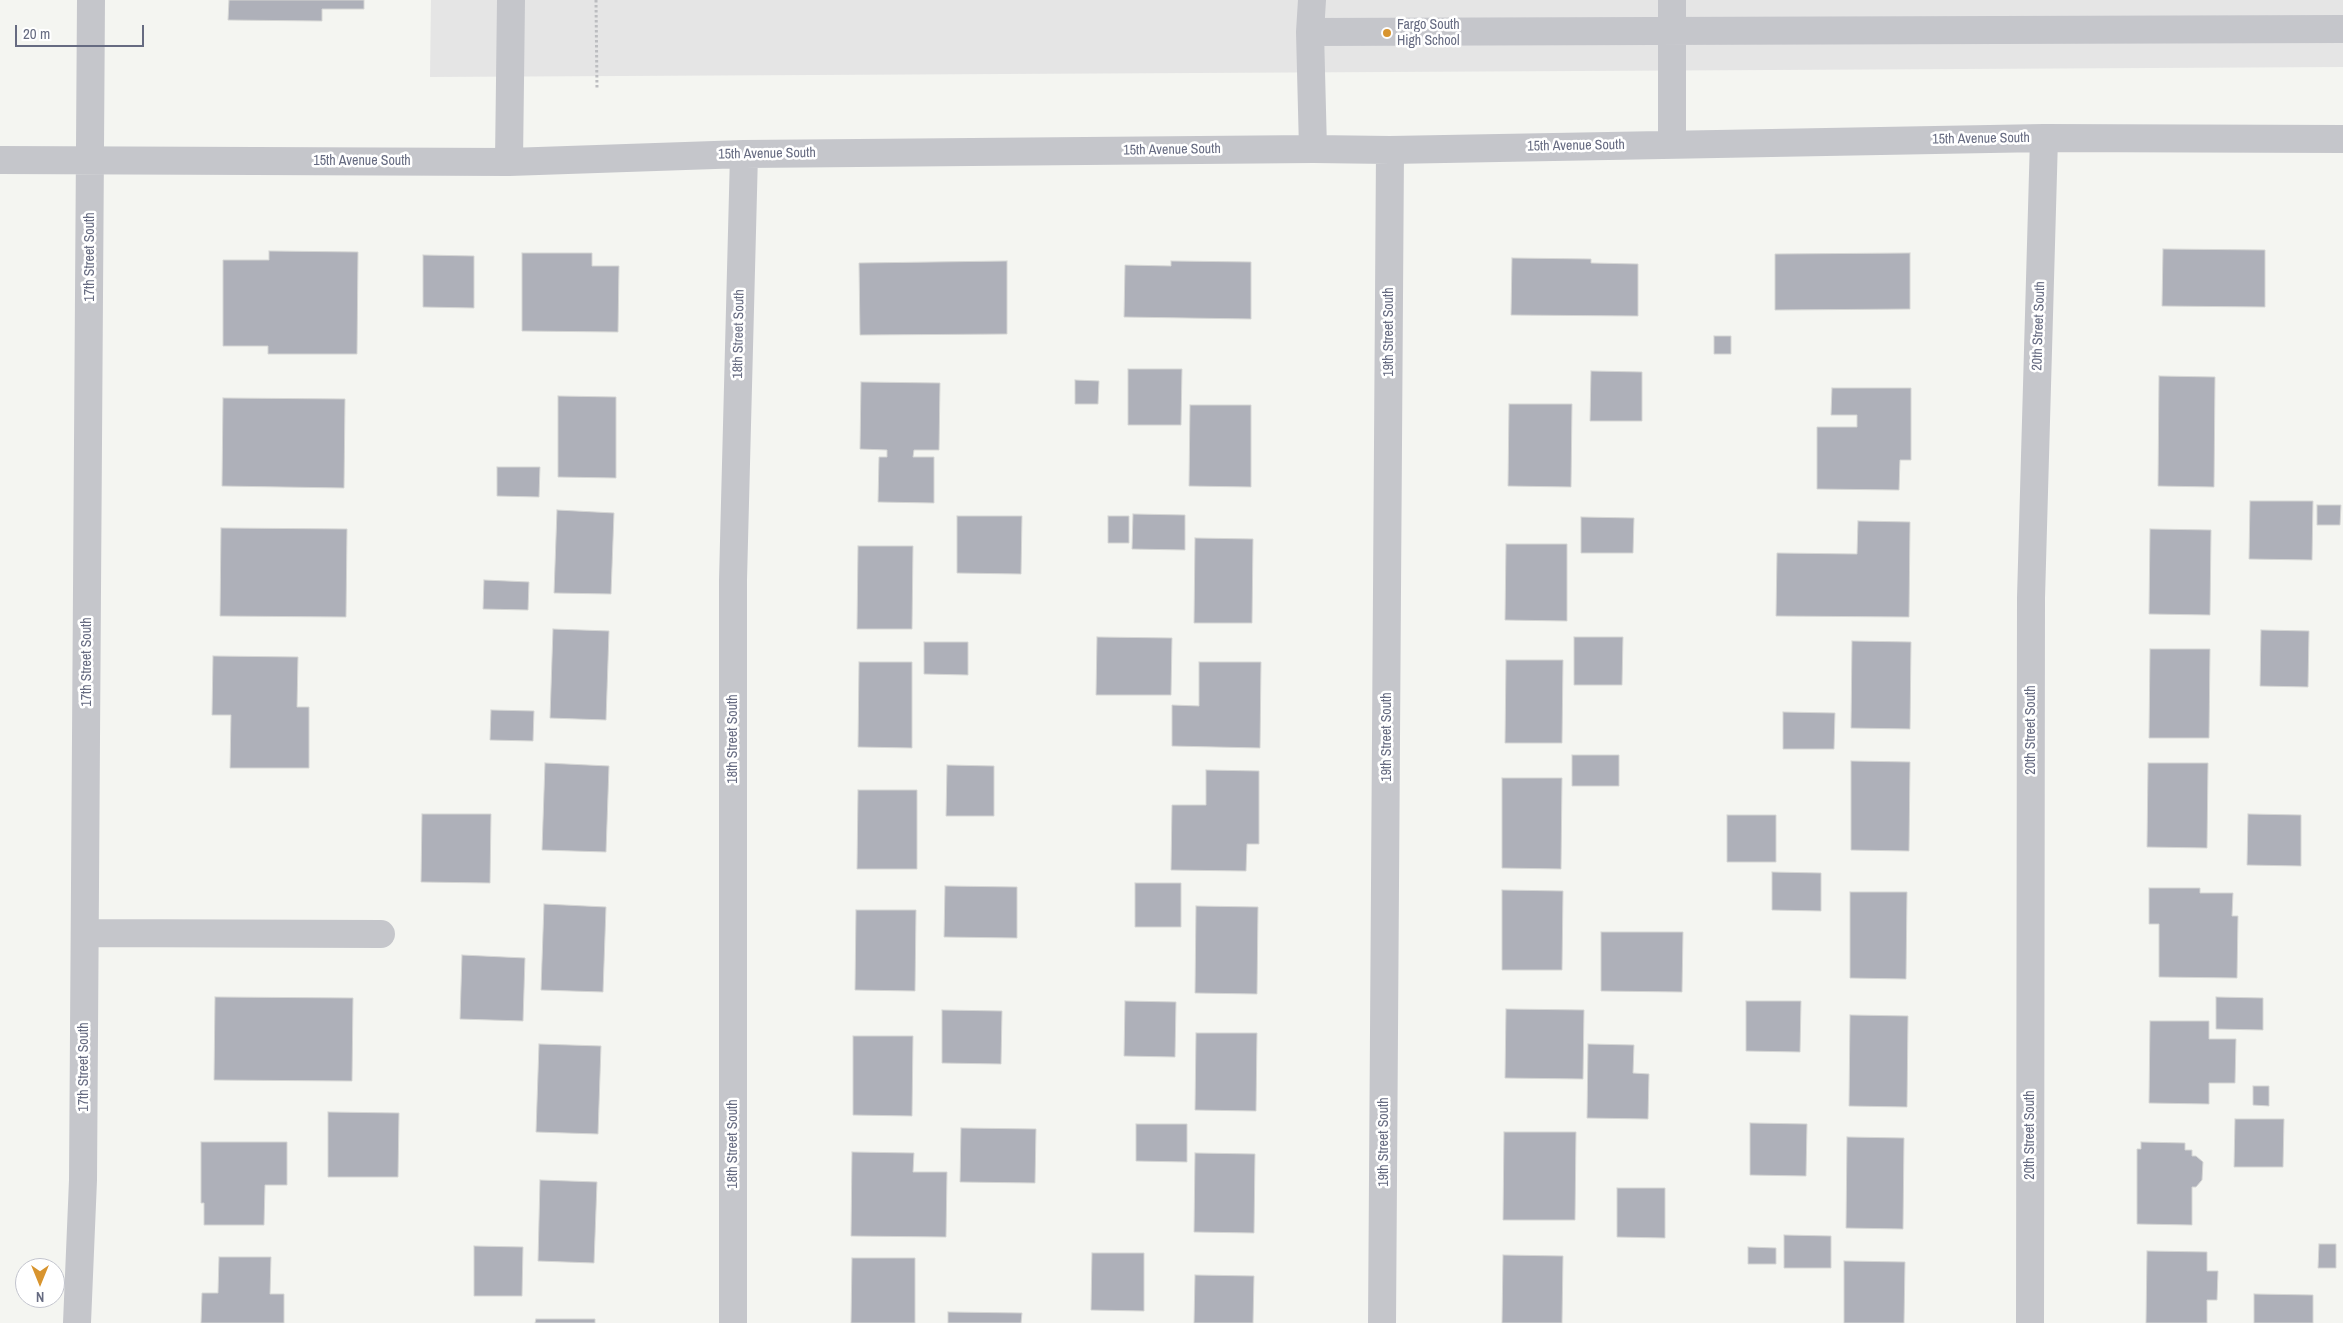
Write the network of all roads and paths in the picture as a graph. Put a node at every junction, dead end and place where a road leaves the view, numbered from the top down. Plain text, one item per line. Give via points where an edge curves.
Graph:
1 (91, 0) edge
2 (510, 0) edge
3 (596, 0) edge
4 (1312, 0) edge
5 (1672, 0) edge
6 (2343, 29) edge
7 (1671, 30) junction
8 (1310, 32) junction
9 (598, 88) dead end
10 (2044, 138) junction
11 (2343, 139) edge
12 (1672, 144) junction
13 (1313, 149) junction
14 (1390, 150) junction
15 (744, 154) junction
16 (0, 160) edge
17 (90, 160) junction
18 (508, 162) junction
19 (85, 933) junction
20 (381, 934) dead end
21 (78, 1323) edge
22 (734, 1323) edge
23 (1382, 1323) edge
24 (2030, 1323) edge

1 - 17 street, 17th Street South
2 - 18 street
3 - 9 path
4 - 8 street
5 - 7 street
6 - 7 street
7 - 8 street
7 - 12 street
8 - 13 street
10 - 11 street, 15th Avenue South
10 - 12 street, 15th Avenue South
10 - 24 street, 20th Street South via 2031,598
12 - 14 street, 15th Avenue South
13 - 14 street, 15th Avenue South
13 - 15 street, 15th Avenue South
14 - 23 street, 19th Street South
15 - 18 street, 15th Avenue South
15 - 22 street, 18th Street South via 733,580
16 - 17 street, 15th Avenue South
17 - 18 street, 15th Avenue South
17 - 19 street, 17th Street South
19 - 20 street
19 - 21 street, 17th Street South via 84,1180

